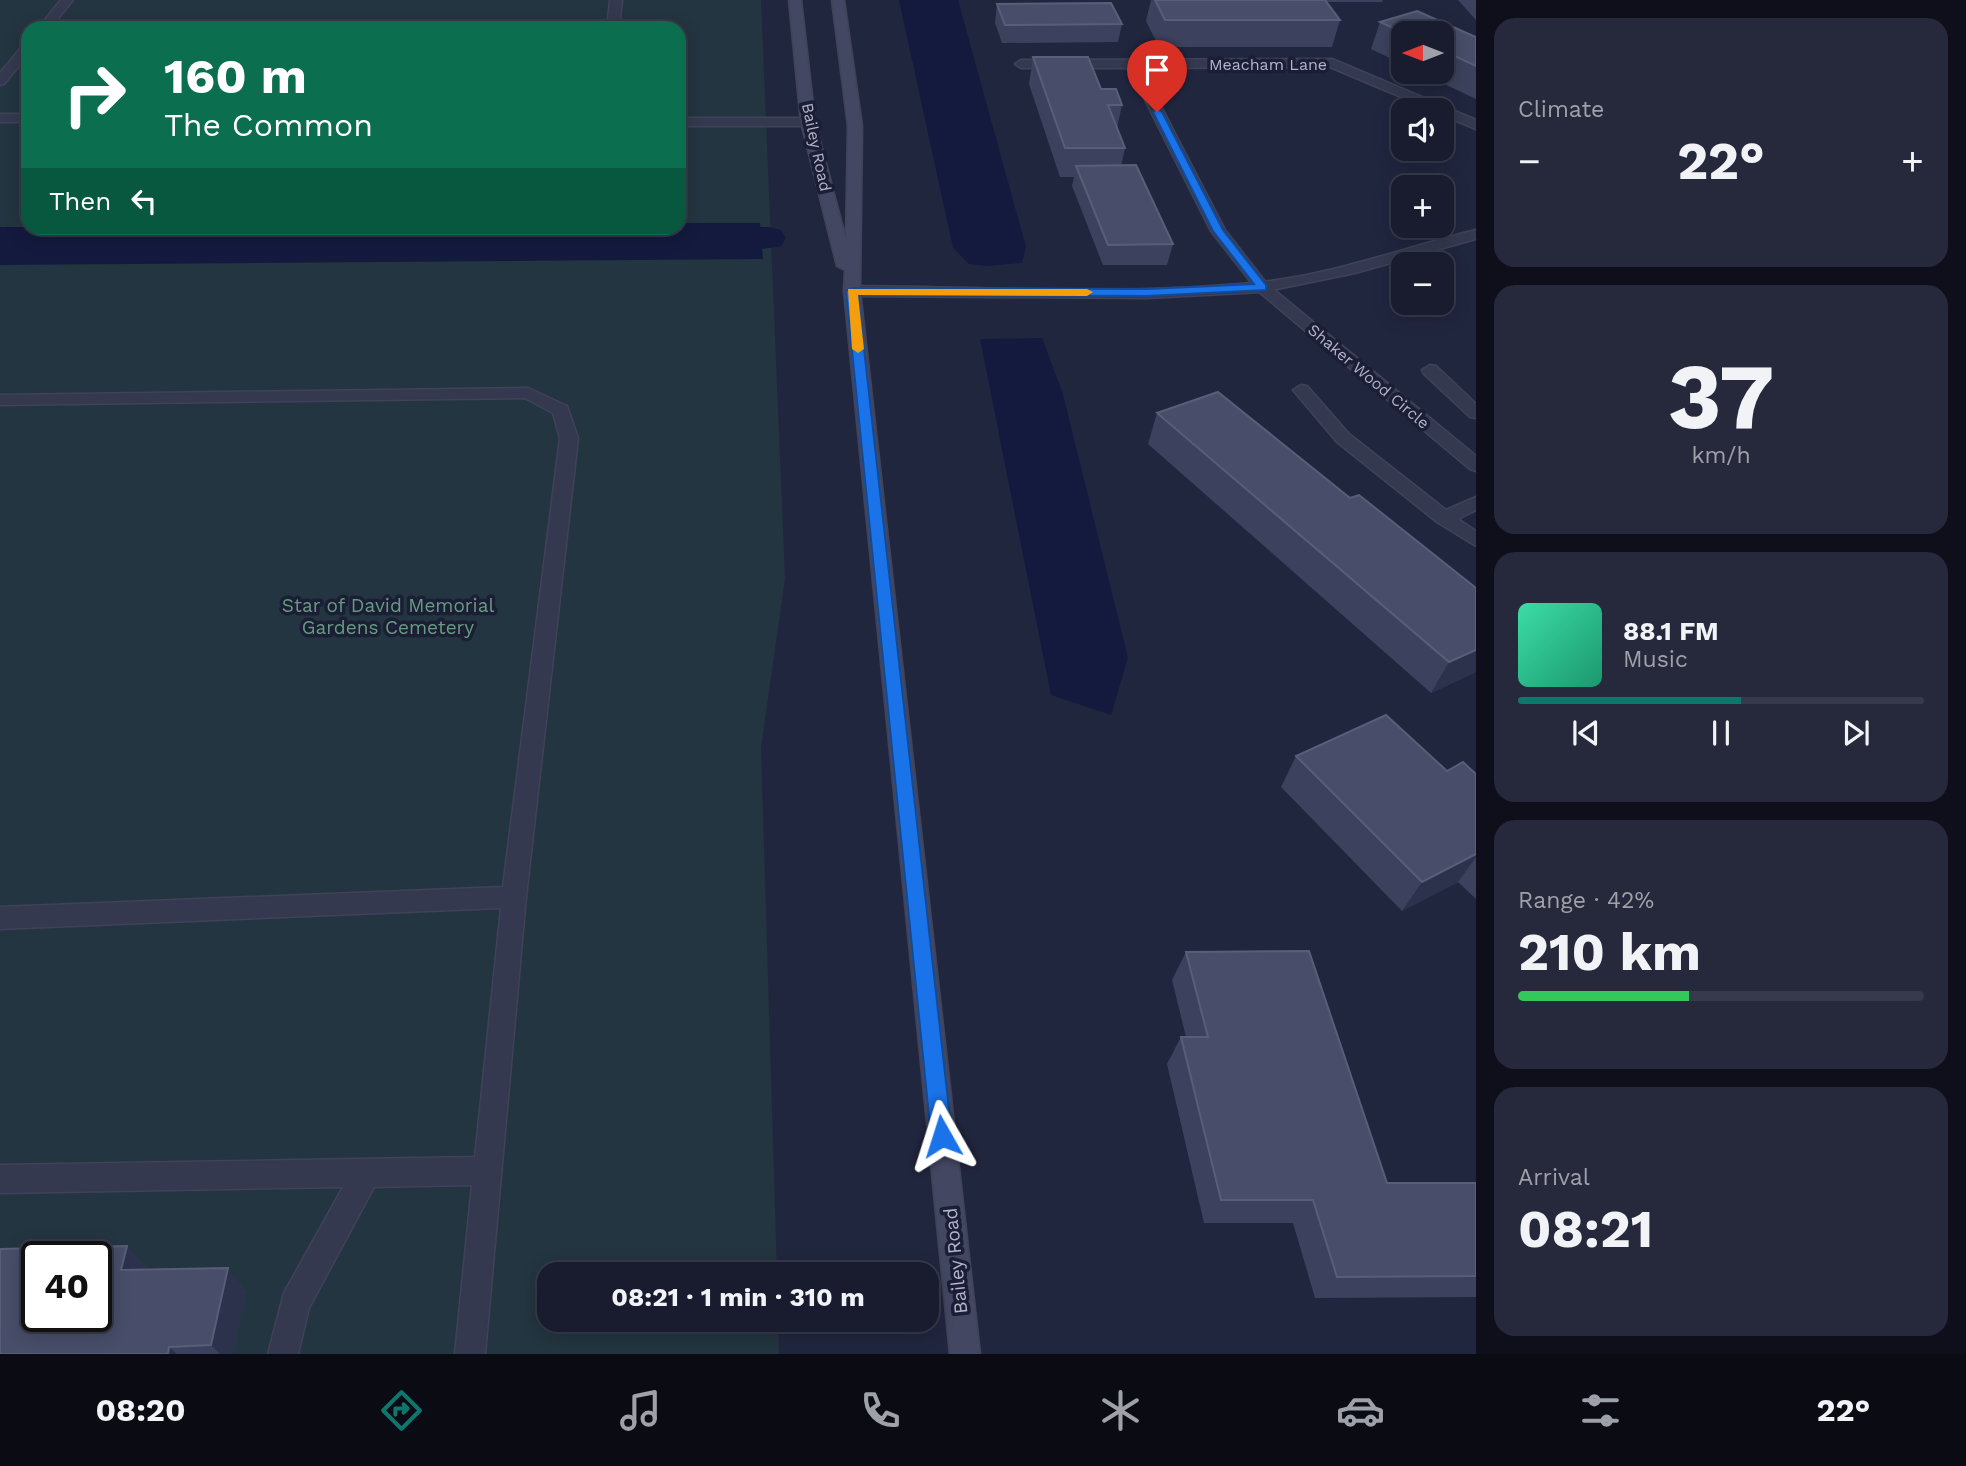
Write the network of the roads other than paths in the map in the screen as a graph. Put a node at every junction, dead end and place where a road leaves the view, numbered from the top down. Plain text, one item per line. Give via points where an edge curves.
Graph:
1 (67, 0) edge
2 (616, 0) edge
3 (795, 0) edge
4 (838, 0) edge
5 (50, 21) edge
6 (614, 21) edge
7 (21, 56) edge
8 (1021, 64) dead end
9 (1133, 64) junction
10 (0, 81) edge
11 (1414, 98) edge
12 (1454, 115) edge
13 (0, 117) edge
14 (21, 118) edge
15 (686, 122) edge
16 (808, 122) junction
17 (1476, 125) edge
18 (1476, 234) edge
19 (1262, 288) junction
20 (852, 291) junction
21 (1430, 370) dead end
22 (1301, 390) dead end
23 (0, 400) edge
24 (1476, 413) edge
25 (1476, 465) edge
26 (1476, 503) edge
27 (1444, 518) junction
28 (1476, 540) edge
29 (514, 897) junction
30 (0, 918) edge
31 (488, 1171) junction
32 (367, 1172) junction
33 (0, 1179) edge
34 (283, 1354) edge
35 (470, 1354) edge
36 (965, 1354) edge

1 - 5 street
2 - 6 street
3 - 16 street, Bailey Road
4 - 20 street, Bailey Road via 855,126
7 - 10 street
8 - 9 street, Meacham Lane
9 - 11 street, Meacham Lane via 1332,63
9 - 19 street via 1218,231
12 - 17 street, Meacham Lane
13 - 14 street
15 - 16 street
16 - 20 street, Bailey Road
18 - 19 street via 1356,268
19 - 20 street via 1147,293
19 - 25 street, Shaker Wood Circle
20 - 36 street, Bailey Road
21 - 24 street
22 - 27 street via 1343,438
23 - 29 street via 528,393 561,410 569,438
26 - 27 street
27 - 28 street
29 - 30 street
29 - 31 street
31 - 32 street
31 - 35 street
32 - 33 street
32 - 34 street via 295,1304

